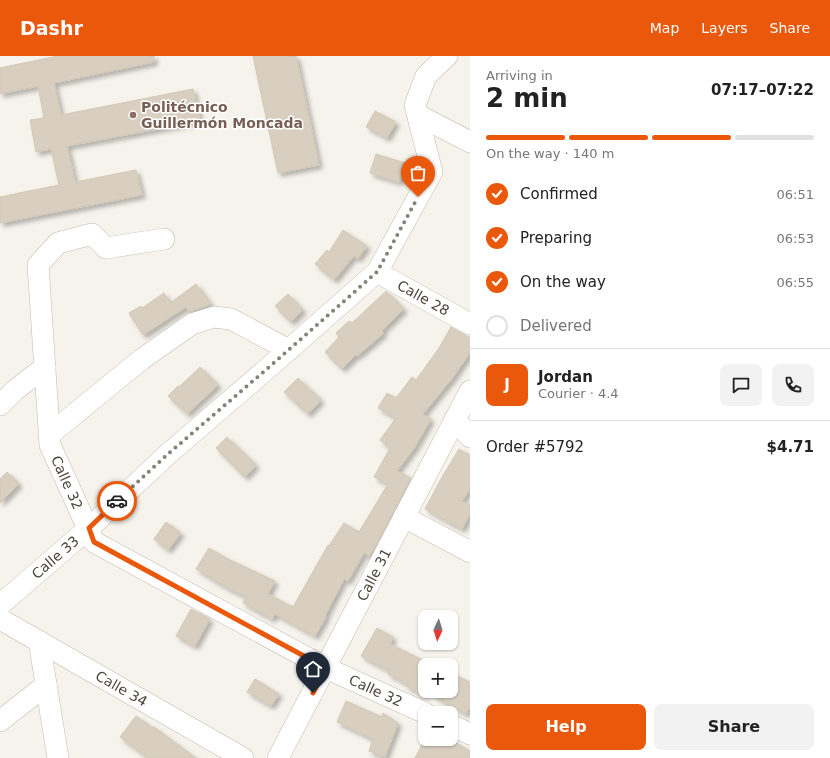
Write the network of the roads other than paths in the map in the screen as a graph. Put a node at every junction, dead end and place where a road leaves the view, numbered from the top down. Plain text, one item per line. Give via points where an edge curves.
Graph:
1 (447, 56) edge
2 (418, 115) junction
3 (470, 142) edge
4 (164, 239) dead end
5 (377, 272) junction
6 (470, 324) edge
7 (289, 350) junction
8 (45, 366) junction
9 (470, 391) edge
10 (0, 405) edge
11 (455, 420) junction
12 (49, 435) junction
13 (470, 437) edge
14 (404, 517) junction
15 (89, 528) junction
16 (470, 552) edge
17 (0, 605) edge
18 (0, 619) edge
19 (39, 641) junction
20 (326, 668) junction
21 (46, 685) junction
22 (418, 710) edge
23 (0, 721) edge
24 (458, 728) edge
25 (470, 734) edge
26 (280, 757) edge
27 (58, 758) edge
28 (243, 758) edge

1 - 2 street, Calle 33 via 426,76 415,105
2 - 3 street
2 - 5 street, Calle 33 via 432,172
4 - 8 street, Calle 32 via 106,248 92,234 58,243 38,265
5 - 6 street, Calle 28
5 - 7 street, Calle 33
7 - 12 street via 232,319 214,317 192,324 142,359
7 - 15 street, Calle 33 via 168,454
8 - 10 street
8 - 12 street, Calle 32
9 - 11 street, Calle 31
11 - 13 street
11 - 14 street, Calle 31
12 - 15 street, Calle 32 via 50,444
14 - 16 street
14 - 20 street, Calle 31
15 - 17 street, Calle 33
15 - 20 street, Calle 32 via 94,542
18 - 19 street, Calle 34
19 - 21 street
19 - 28 street, Calle 34
20 - 22 street, Calle 32
20 - 26 street, Calle 31
21 - 23 street
21 - 27 street
24 - 25 street

